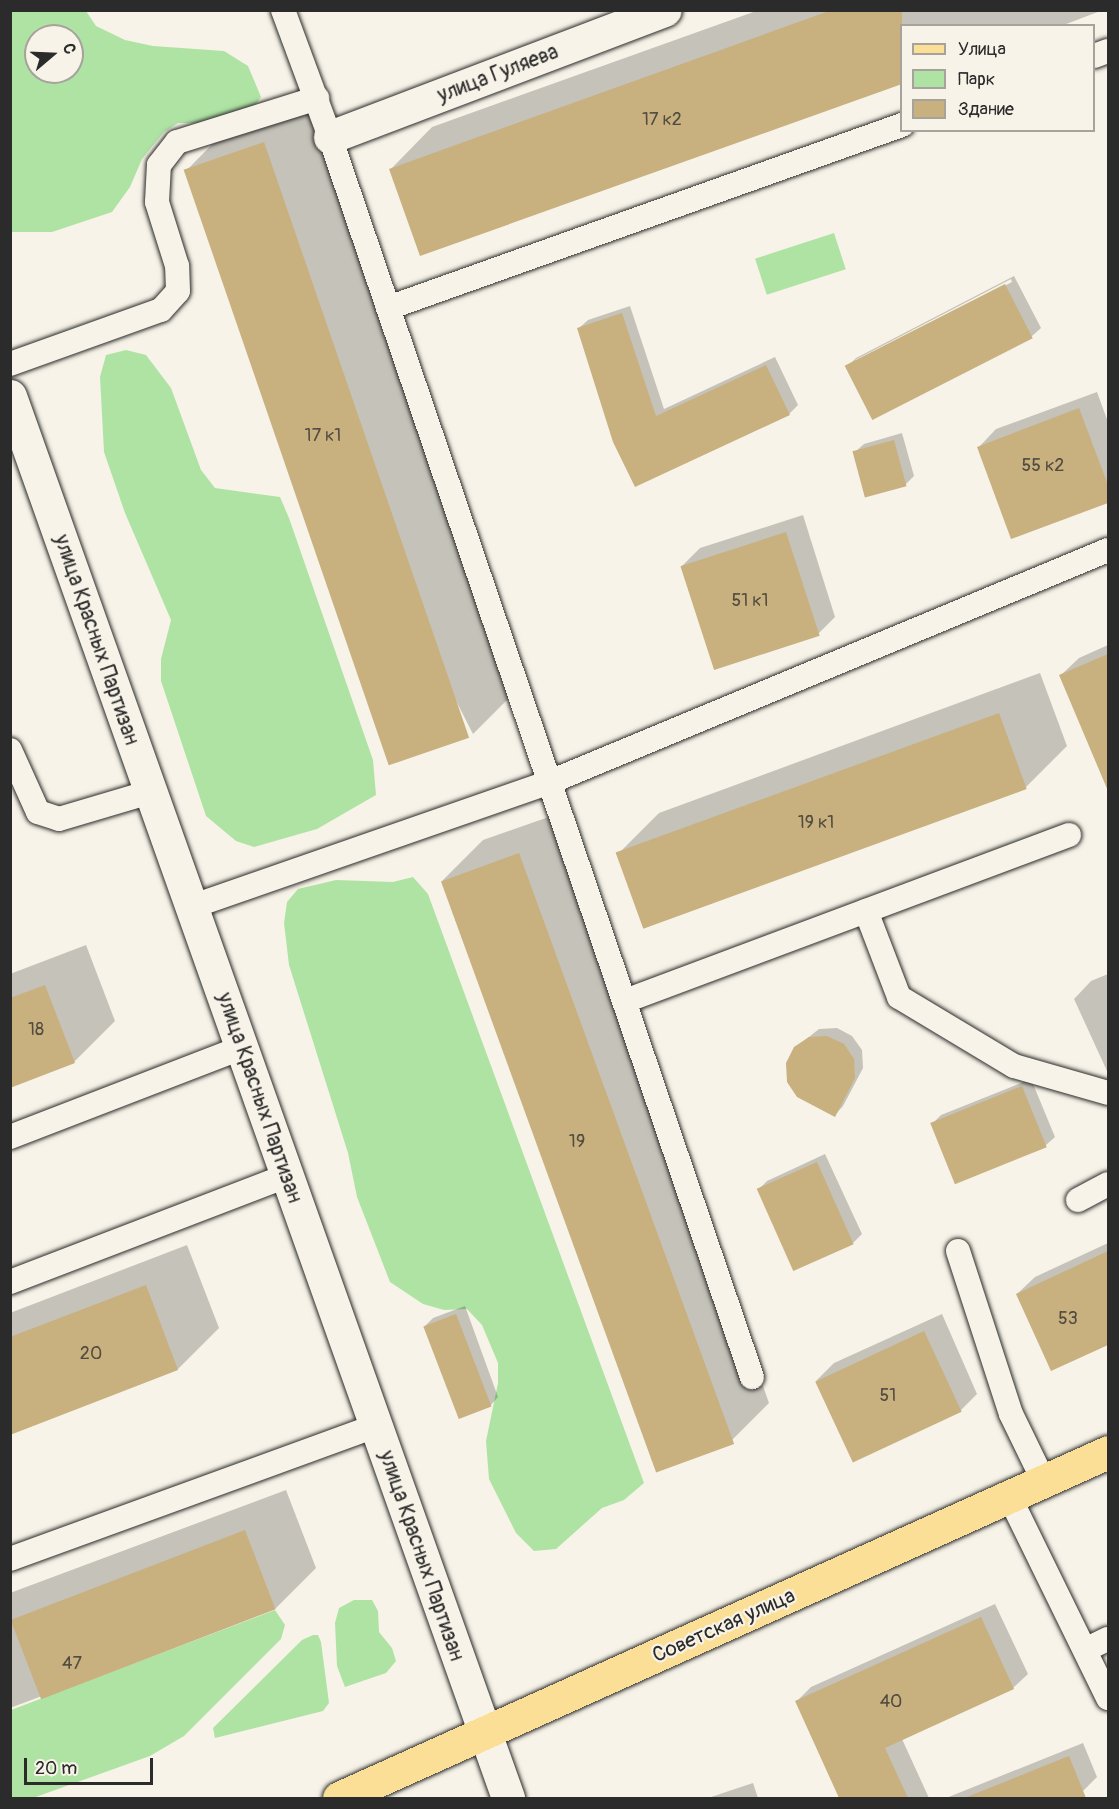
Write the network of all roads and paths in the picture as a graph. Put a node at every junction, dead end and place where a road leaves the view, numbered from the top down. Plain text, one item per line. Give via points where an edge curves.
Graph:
1 (283, 10) edge
2 (665, 10) edge
3 (317, 98) junction
4 (900, 126) edge
5 (330, 137) junction
6 (388, 308) junction
7 (10, 364) edge
8 (10, 396) edge
9 (1108, 550) edge
10 (10, 750) edge
11 (550, 782) junction
12 (150, 792) junction
13 (1069, 835) dead end
14 (191, 907) junction
15 (866, 911) junction
16 (625, 1001) junction
17 (241, 1048) junction
18 (1108, 1093) edge
19 (10, 1137) edge
20 (286, 1176) junction
21 (1108, 1184) edge
22 (1078, 1200) dead end
23 (958, 1251) dead end
24 (10, 1282) edge
25 (752, 1377) dead end
26 (375, 1426) junction
27 (1108, 1452) edge
28 (1044, 1482) junction
29 (1010, 1498) junction
30 (10, 1559) edge
31 (1108, 1639) edge
32 (1085, 1650) junction
33 (1108, 1698) edge
34 (483, 1732) junction
35 (339, 1798) edge
36 (508, 1798) edge

1 - 3 lane
2 - 5 street, улица Гуляева
3 - 5 lane
3 - 7 lane via 177,142 159,165 157,202 177,266 178,291 161,310
4 - 6 lane
5 - 6 lane
6 - 11 lane
8 - 12 street, улица Красных Партизан
9 - 11 lane
10 - 12 lane via 38,812 59,819
11 - 14 lane
11 - 16 lane
12 - 14 street, улица Красных Партизан
13 - 15 lane
14 - 17 street, улица Красных Партизан
15 - 16 lane
15 - 18 lane via 899,997 1014,1066
16 - 25 lane
17 - 19 lane
17 - 20 street, улица Красных Партизан
20 - 24 lane
20 - 26 street, улица Красных Партизан
21 - 22 lane
23 - 28 lane via 1011,1414
26 - 30 lane
26 - 34 street, улица Красных Партизан
27 - 28 main road, Советская улица
28 - 29 main road, Советская улица
29 - 32 lane
29 - 34 main road, Советская улица
31 - 32 lane
32 - 33 lane
34 - 35 main road, Советская улица
34 - 36 street, улица Красных Партизан

